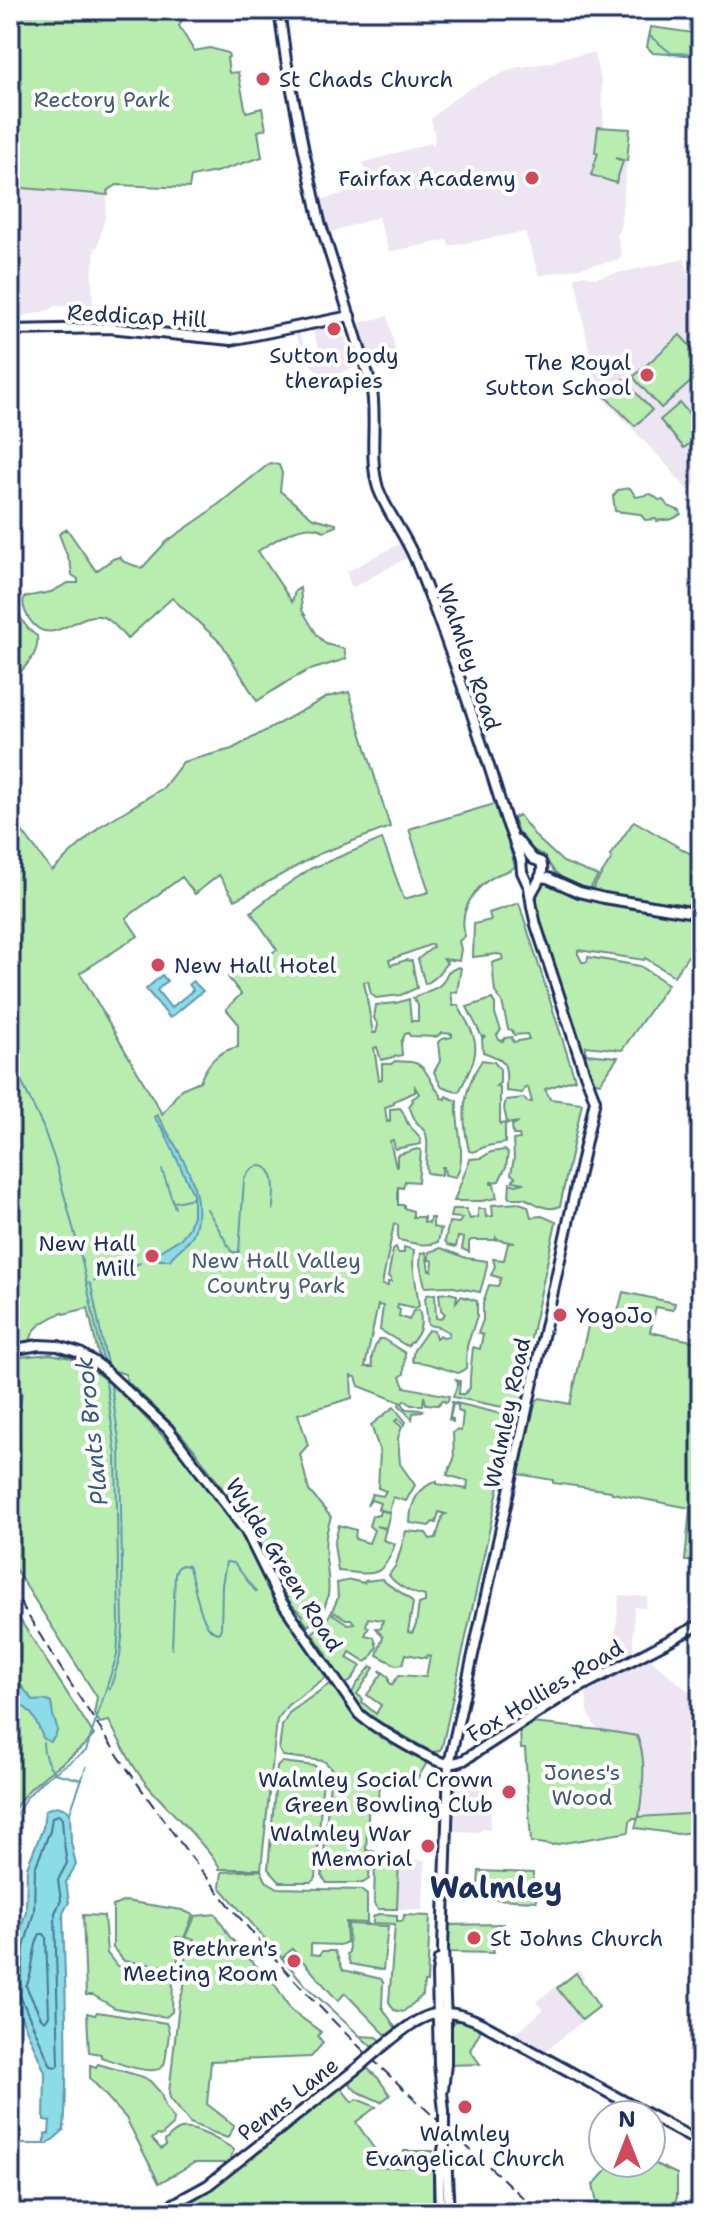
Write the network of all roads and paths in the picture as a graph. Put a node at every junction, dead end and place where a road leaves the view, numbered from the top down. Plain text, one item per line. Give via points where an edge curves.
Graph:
1 (279, 10) edge
2 (350, 316) junction
3 (10, 330) edge
4 (513, 836) junction
5 (537, 860) junction
6 (522, 867) junction
7 (539, 878) junction
8 (526, 879) junction
9 (562, 883) junction
10 (530, 896) junction
11 (699, 914) edge
12 (10, 1350) edge
13 (701, 1624) edge
14 (449, 1764) junction
15 (443, 2013) junction
16 (619, 2099) edge
17 (667, 2125) edge
18 (701, 2143) edge
19 (444, 2146) junction
20 (157, 2213) edge
21 (440, 2213) edge
22 (449, 2213) edge

1 - 2 main road, Walmley Road via 306,163
2 - 3 main road, Reddicap Hill via 224,340 109,328
2 - 4 main road, Walmley Road via 373,392 378,487 413,555
4 - 5 main road
4 - 6 main road, Walmley Road
5 - 6 main road via 527,860
5 - 7 main road via 543,872
5 - 9 main road
6 - 8 main road
7 - 8 main road
7 - 9 main road
7 - 10 main road
8 - 10 main road, Walmley Road
9 - 11 main road via 604,898
10 - 14 main road, Walmley Road via 595,1100
12 - 14 main road, Wylde Green Road via 58,1346 80,1353 111,1376 173,1435 246,1531 279,1598 359,1714 431,1759
13 - 14 main road, Fox Hollies Road
14 - 15 main road, Walmley Road via 443,1948 437,1974
15 - 16 main road via 470,2017
15 - 19 main road, Walmley Road, bridge via 439,2064
15 - 20 main road, Penns Lane, bridge via 420,2018 208,2185
17 - 18 main road
19 - 21 main road
19 - 22 main road

